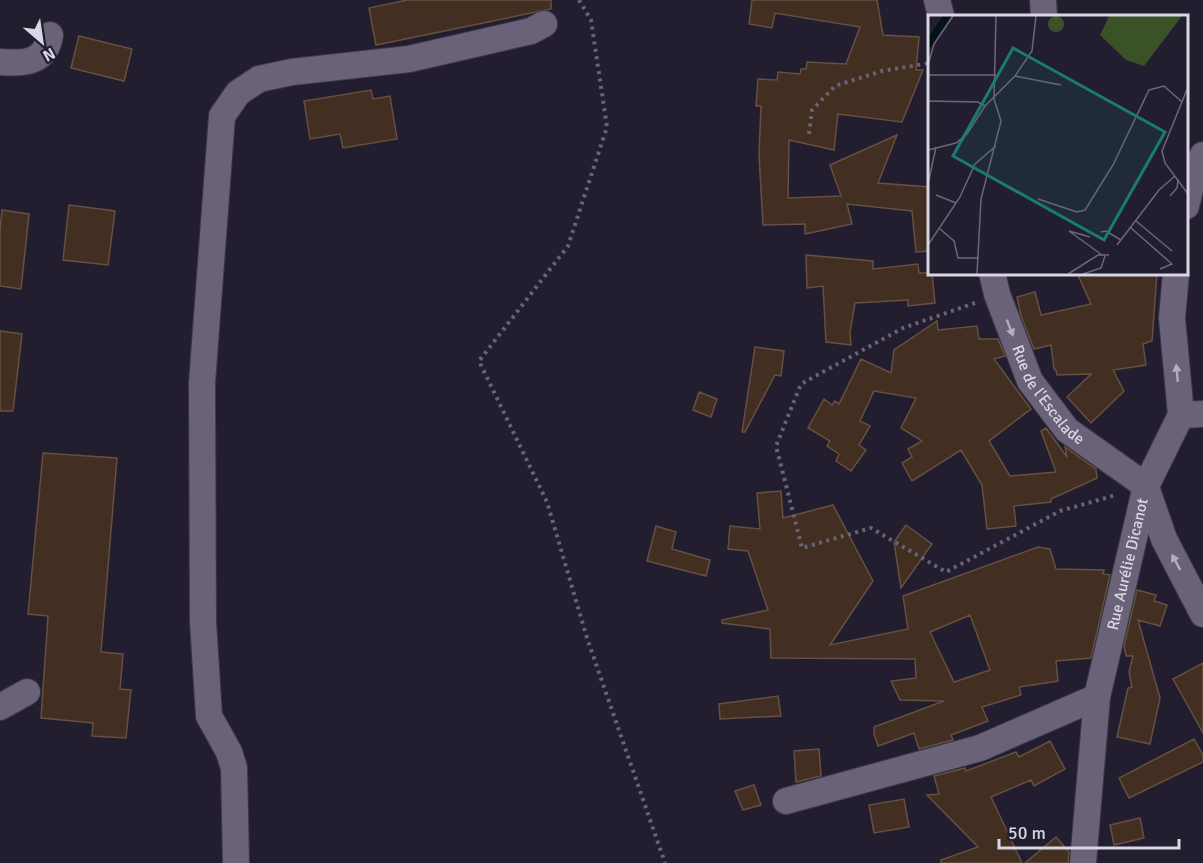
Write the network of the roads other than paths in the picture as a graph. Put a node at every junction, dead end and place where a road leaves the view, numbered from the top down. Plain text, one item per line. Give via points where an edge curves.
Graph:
1 (937, 0) edge
2 (1043, 0) edge
3 (941, 15) edge
4 (1044, 15) edge
5 (544, 24) dead end
6 (50, 34) dead end
7 (0, 62) edge
8 (1203, 155) edge
9 (1188, 198) edge
10 (1176, 274) edge
11 (993, 275) edge
12 (1192, 415) edge
13 (1146, 486) junction
14 (1203, 614) edge
15 (27, 692) dead end
16 (1097, 697) junction
17 (0, 707) edge
18 (786, 801) dead end
19 (236, 863) edge
20 (1083, 863) edge

1 - 3 street
2 - 4 street
5 - 19 street via 531,31 409,59 259,79 238,93 222,116 202,383 203,622 210,716 234,768
6 - 7 street via 41,56 22,64
8 - 9 street
12 -> 10 street, Rue Aurélie Dicanot via 1172,318
11 -> 13 street, Rue de l'Escalade via 1030,381 1067,430
12 - 13 street, Rue Aurélie Dicanot
14 -> 13 street via 1164,539
13 - 16 street, Rue Aurélie Dicanot
15 - 17 street
16 - 18 street via 980,748
16 - 20 street, Rue Aurélie Dicanot

